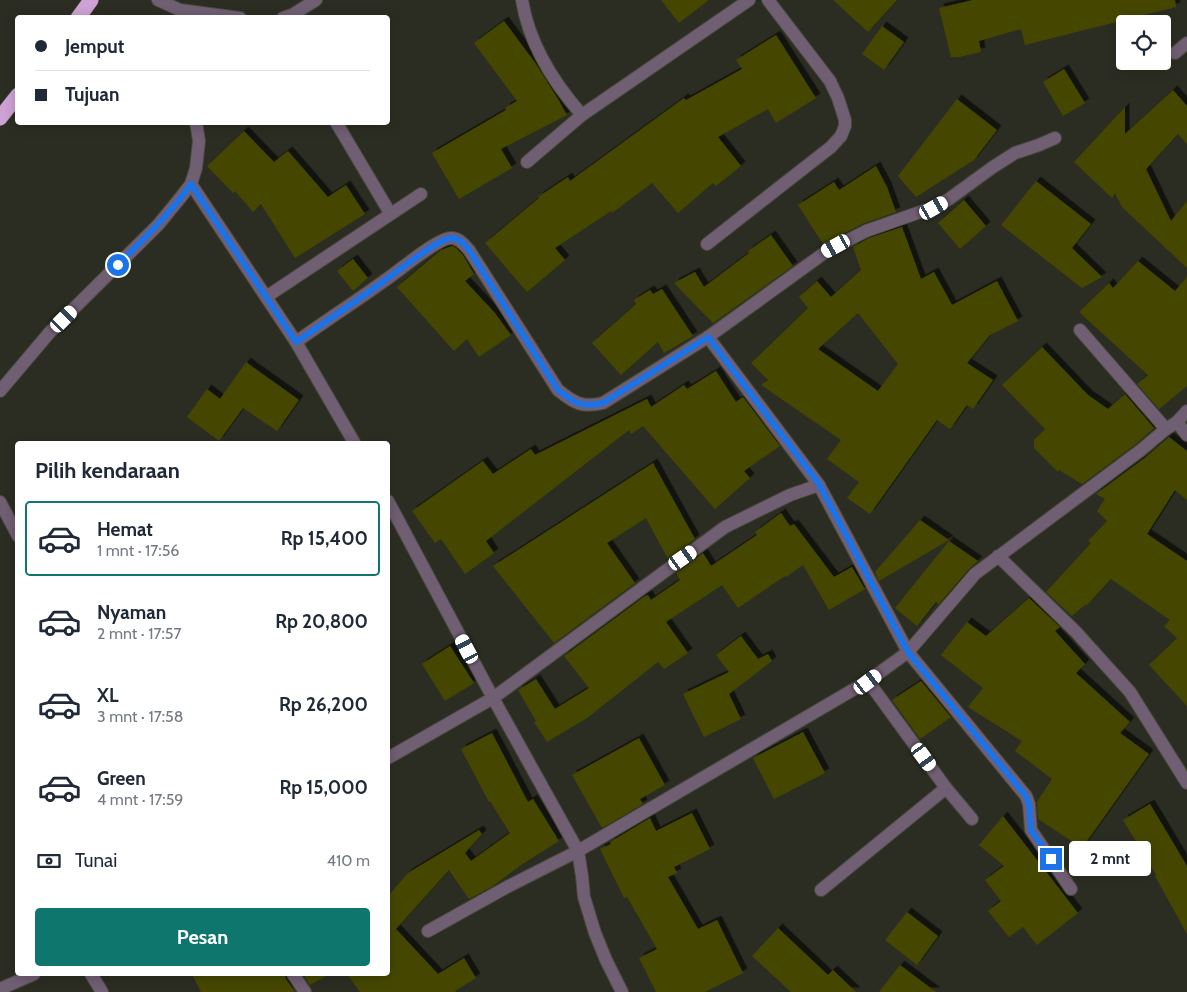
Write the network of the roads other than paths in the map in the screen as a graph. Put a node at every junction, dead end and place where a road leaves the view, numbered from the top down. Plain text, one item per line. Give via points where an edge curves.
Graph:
1 (91, 0) edge
2 (158, 0) edge
3 (316, 0) edge
4 (522, 0) edge
5 (749, 0) edge
6 (768, 0) edge
7 (181, 14) edge
8 (80, 15) edge
9 (196, 15) edge
10 (292, 15) edge
11 (1187, 43) edge
12 (1175, 53) dead end
13 (15, 99) edge
14 (582, 115) junction
15 (0, 118) edge
16 (196, 125) edge
17 (338, 125) edge
18 (1055, 138) dead end
19 (526, 162) dead end
20 (191, 184) junction
21 (421, 194) dead end
22 (390, 213) junction
23 (707, 244) dead end
24 (266, 297) junction
25 (1080, 330) dead end
26 (708, 337) junction
27 (296, 342) junction
28 (0, 391) edge
29 (1187, 411) edge
30 (1177, 422) junction
31 (1166, 429) junction
32 (1187, 435) edge
33 (353, 441) edge
34 (819, 484) junction
35 (0, 502) edge
36 (390, 505) edge
37 (15, 530) edge
38 (998, 556) junction
39 (908, 652) junction
40 (868, 682) junction
41 (493, 698) junction
42 (390, 757) edge
43 (1187, 783) edge
44 (946, 788) junction
45 (972, 819) dead end
46 (578, 851) junction
47 (1071, 889) dead end
48 (821, 890) dead end
49 (428, 931) dead end
50 (29, 976) edge
51 (92, 976) edge
52 (294, 976) edge
53 (0, 989) edge
54 (102, 992) edge
55 (305, 992) edge
56 (622, 992) edge

1 - 8 highway
2 - 7 street
3 - 10 street
4 - 14 street via 539,53
5 - 14 street
6 - 23 street via 830,81 845,126 831,147
7 - 9 street
11 - 12 street
13 - 15 highway
14 - 19 street
16 - 20 street via 198,157
17 - 22 street
18 - 26 street via 1015,153 934,208 866,231 827,251
20 - 24 street
20 - 28 street via 158,225 50,332
21 - 22 street
22 - 24 street
24 - 27 street
25 - 31 street
26 - 27 street via 603,403 579,404 558,390 469,250 458,239 450,238 435,244
26 - 34 street
27 - 33 street
29 - 30 street
30 - 31 street
30 - 32 street
31 - 38 street
34 - 39 street
34 - 41 street via 726,527
35 - 37 street
36 - 41 street
38 - 39 street via 975,574
38 - 43 street via 1076,632 1130,692
39 - 40 street
39 - 47 street via 1026,796 1031,830
40 - 44 street
40 - 46 street
41 - 42 street
41 - 46 street
44 - 45 street
44 - 48 street
46 - 49 street
46 - 56 street via 584,897 595,933
50 - 53 street
51 - 54 street
52 - 55 street

